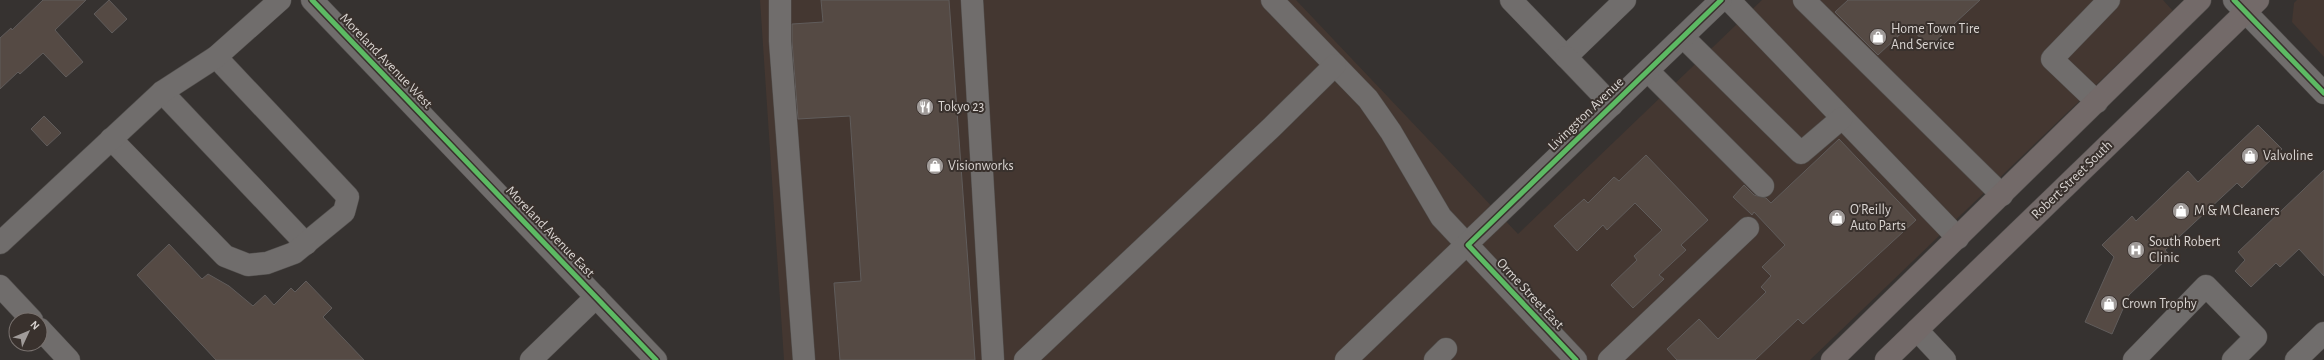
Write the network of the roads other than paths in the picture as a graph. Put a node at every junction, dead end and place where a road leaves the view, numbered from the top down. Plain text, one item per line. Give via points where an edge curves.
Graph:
1 (280, 0) edge
2 (312, 0) edge
3 (780, 0) edge
4 (972, 0) edge
5 (1272, 0) edge
6 (1511, 0) edge
7 (1625, 0) edge
8 (1721, 0) edge
9 (1729, 0) edge
10 (1804, 0) edge
11 (2109, 0) edge
12 (2200, 0) edge
13 (2246, 4) edge
14 (1683, 37) junction
15 (216, 57) junction
16 (1566, 57) junction
17 (1335, 65) junction
18 (1648, 71) junction
19 (162, 92) junction
20 (2324, 93) edge
21 (2097, 102) junction
22 (1612, 105) junction
23 (1842, 118) junction
24 (428, 121) joint
25 (111, 139) junction
26 (1763, 186) dead end
27 (2002, 195) junction
28 (1748, 228) dead end
29 (1958, 238) junction
30 (0, 243) edge
31 (306, 244) junction
32 (1468, 245) junction
33 (0, 286) edge
34 (596, 297) junction
35 (24, 312) edge
36 (1917, 330) junction
37 (2324, 333) edge
38 (48, 338) edge
39 (69, 360) edge
40 (530, 360) edge
41 (656, 360) edge
42 (804, 360) edge
43 (994, 360) edge
44 (1025, 360) edge
45 (1346, 360) edge
46 (1576, 360) edge
47 (1609, 360) edge
48 (1832, 360) edge
49 (1886, 360) edge
50 (1945, 360) edge
51 (2134, 360) edge
52 (2233, 360) edge
53 (2296, 360) edge

1 - 15 street
2 - 24 street, Moreland Avenue West
3 - 42 street via 780,41
4 - 43 street
5 - 17 street, Orme Street East
6 - 16 street
7 - 16 street
8 - 14 street, Livingston Avenue
9 - 23 street
10 - 27 street
11 - 21 street via 2052,59
12 - 21 main road
13 - 20 street
13 - 36 main road, Robert Street South
14 - 18 street, Livingston Avenue
14 - 23 street via 1801,153
15 - 19 street
15 - 31 street via 348,197 344,212
16 - 22 street
17 - 32 street, Orme Street East via 1368,99 1391,132 1441,217
17 - 44 street
18 - 22 street, Livingston Avenue
18 - 26 street
19 - 25 street
19 - 31 street
21 - 27 main road
22 - 32 street, Livingston Avenue
23 - 29 street
24 - 34 street, Moreland Avenue East
25 - 30 street
25 - 31 street via 225,256 248,264 267,263 294,253
27 - 29 main road
28 - 47 street
29 - 48 main road
32 - 45 street, Livingston Avenue
32 - 46 street, Orme Street East
33 - 35 street
34 - 40 street
34 - 41 street, Moreland Avenue East
36 - 49 main road, Robert Street South
36 - 50 street
37 - 53 street
38 - 39 street
51 - 52 street via 2206,286 2256,338

